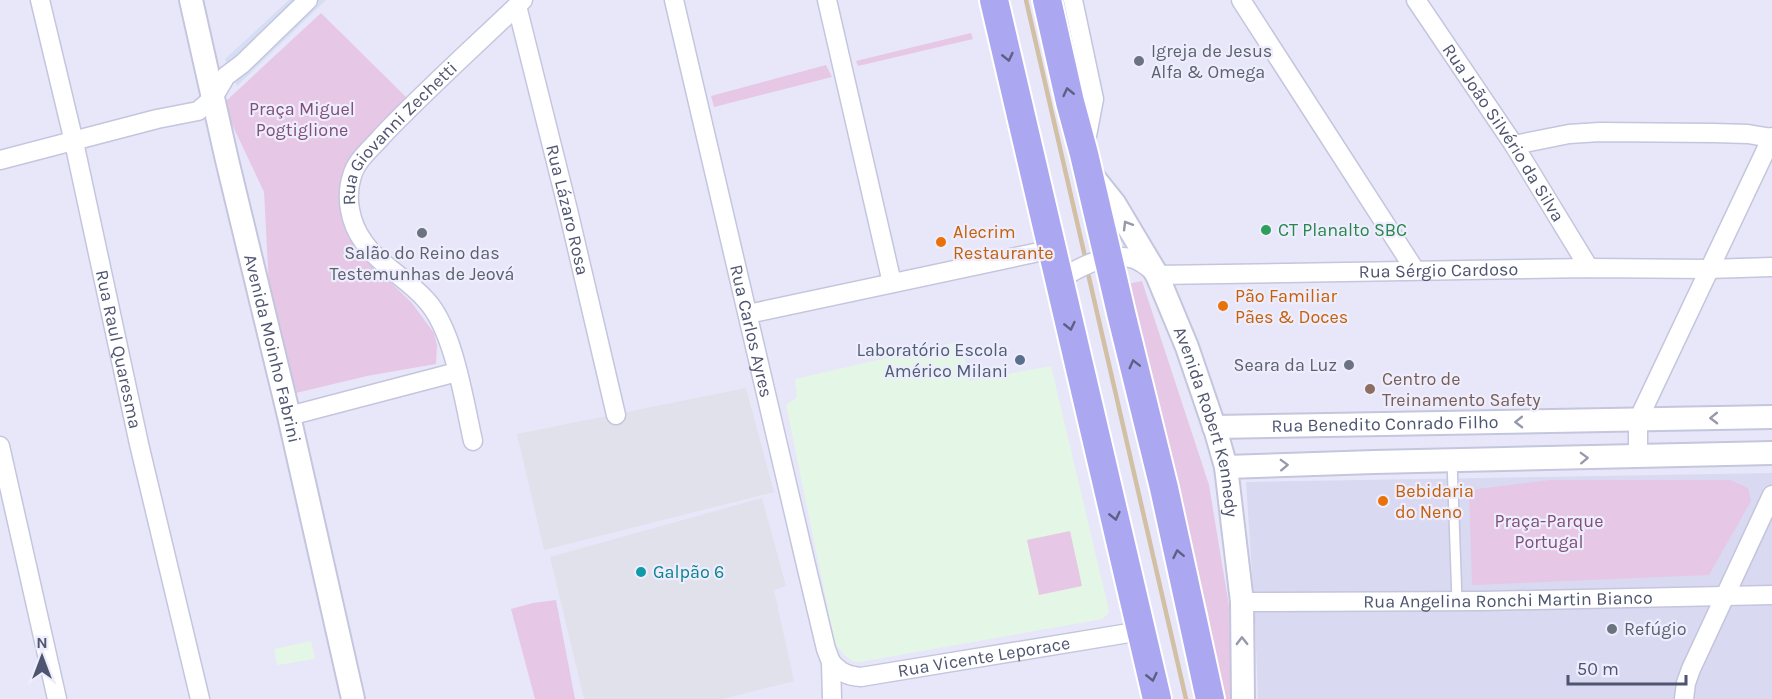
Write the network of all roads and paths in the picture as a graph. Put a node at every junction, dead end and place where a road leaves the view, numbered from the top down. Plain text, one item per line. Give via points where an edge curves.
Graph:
1 (40, 0) edge
2 (190, 0) edge
3 (308, 0) edge
4 (674, 0) edge
5 (827, 0) edge
6 (994, 0) edge
7 (1047, 0) edge
8 (1073, 0) edge
9 (1241, 0) edge
10 (1416, 0) edge
11 (520, 3) edge
12 (213, 98) junction
13 (1772, 138) edge
14 (74, 142) junction
15 (1514, 145) junction
16 (0, 160) edge
17 (1086, 161) junction
18 (1053, 249) junction
19 (1103, 260) junction
20 (1772, 267) edge
21 (1589, 268) junction
22 (1708, 269) junction
23 (1415, 270) junction
24 (1157, 275) junction
25 (1064, 277) junction
26 (892, 283) junction
27 (748, 314) junction
28 (457, 372) junction
29 (616, 415) dead end
30 (289, 416) junction
31 (1772, 417) edge
32 (1638, 420) junction
33 (1214, 427) junction
34 (473, 441) dead end
35 (0, 446) edge
36 (1772, 453) edge
37 (1638, 456) junction
38 (1452, 460) junction
39 (1226, 466) junction
40 (1772, 495) edge
41 (1724, 596) junction
42 (1772, 596) edge
43 (1457, 601) junction
44 (1242, 602) junction
45 (1141, 631) junction
46 (831, 662) junction
47 (57, 699) edge
48 (200, 699) edge
49 (353, 699) edge
50 (832, 699) edge
51 (1157, 699) edge
52 (1210, 699) edge
53 (1243, 699) edge
54 (1684, 699) edge

1 - 14 street, Rua Raul Quaresma
2 - 12 street, Avenida Moinho Fabrini
3 - 12 street via 226,76
4 - 27 street, Rua Carlos Ayres
5 - 26 street
6 -> 18 main road
17 -> 7 main road, Avenida Robert Kennedy
8 - 17 street, Avenida Robert Kennedy via 1094,99
9 - 23 street
10 - 15 street, Rua João Silvério da Silva
11 - 28 street, Rua Giovanni Zechetti via 394,123 362,158 352,174 349,190 352,217 362,241 426,300 440,320
11 - 29 street, Rua Lázaro Rosa
12 - 14 street via 198,111
12 - 30 street, Avenida Moinho Fabrini
13 - 15 street via 1748,134 1600,132
13 - 22 street
14 - 16 street
14 - 48 street, Rua Raul Quaresma
15 - 21 street, Rua João Silvério da Silva
17 - 19 main road, Avenida Robert Kennedy
24 -> 17 street, Avenida Robert Kennedy
18 - 25 main road
18 - 26 street
19 - 24 street via 1133,259
19 - 25 street
52 -> 19 main road, Avenida Robert Kennedy via 1164,488
20 - 22 street, Rua Sérgio Cardoso
21 - 22 street, Rua Sérgio Cardoso
21 - 23 street, Rua Sérgio Cardoso
22 - 32 street
23 - 24 street, Rua Sérgio Cardoso
24 - 33 street, Avenida Robert Kennedy via 1173,309
25 -> 45 main road
26 - 27 street
27 - 46 street, Rua Carlos Ayres
28 - 30 street
28 - 34 street, Rua Giovanni Zechetti
30 - 49 street, Avenida Moinho Fabrini
31 -> 32 street, Rua Benedito Conrado Filho
32 -> 33 street, Rua Benedito Conrado Filho
32 - 37 street
33 - 39 street, Avenida Robert Kennedy
35 - 47 street
36 - 37 street, Rua Benedito Conrado Filho
38 -> 37 street, Rua Benedito Conrado Filho
39 -> 38 street, Rua Benedito Conrado Filho
38 - 43 lane
39 - 44 street, Avenida Robert Kennedy
40 - 41 street
41 - 42 street, Rua Angelina Ronchi Martin Bianco
41 - 43 street, Rua Angelina Ronchi Martin Bianco
41 - 54 street via 1691,669
43 - 44 street, Rua Angelina Ronchi Martin Bianco
53 -> 44 street, Avenida Robert Kennedy
45 - 46 street, Rua Vicente Leporace via 861,677 848,676
45 -> 51 main road
46 - 50 street, Rua Carlos Ayres

